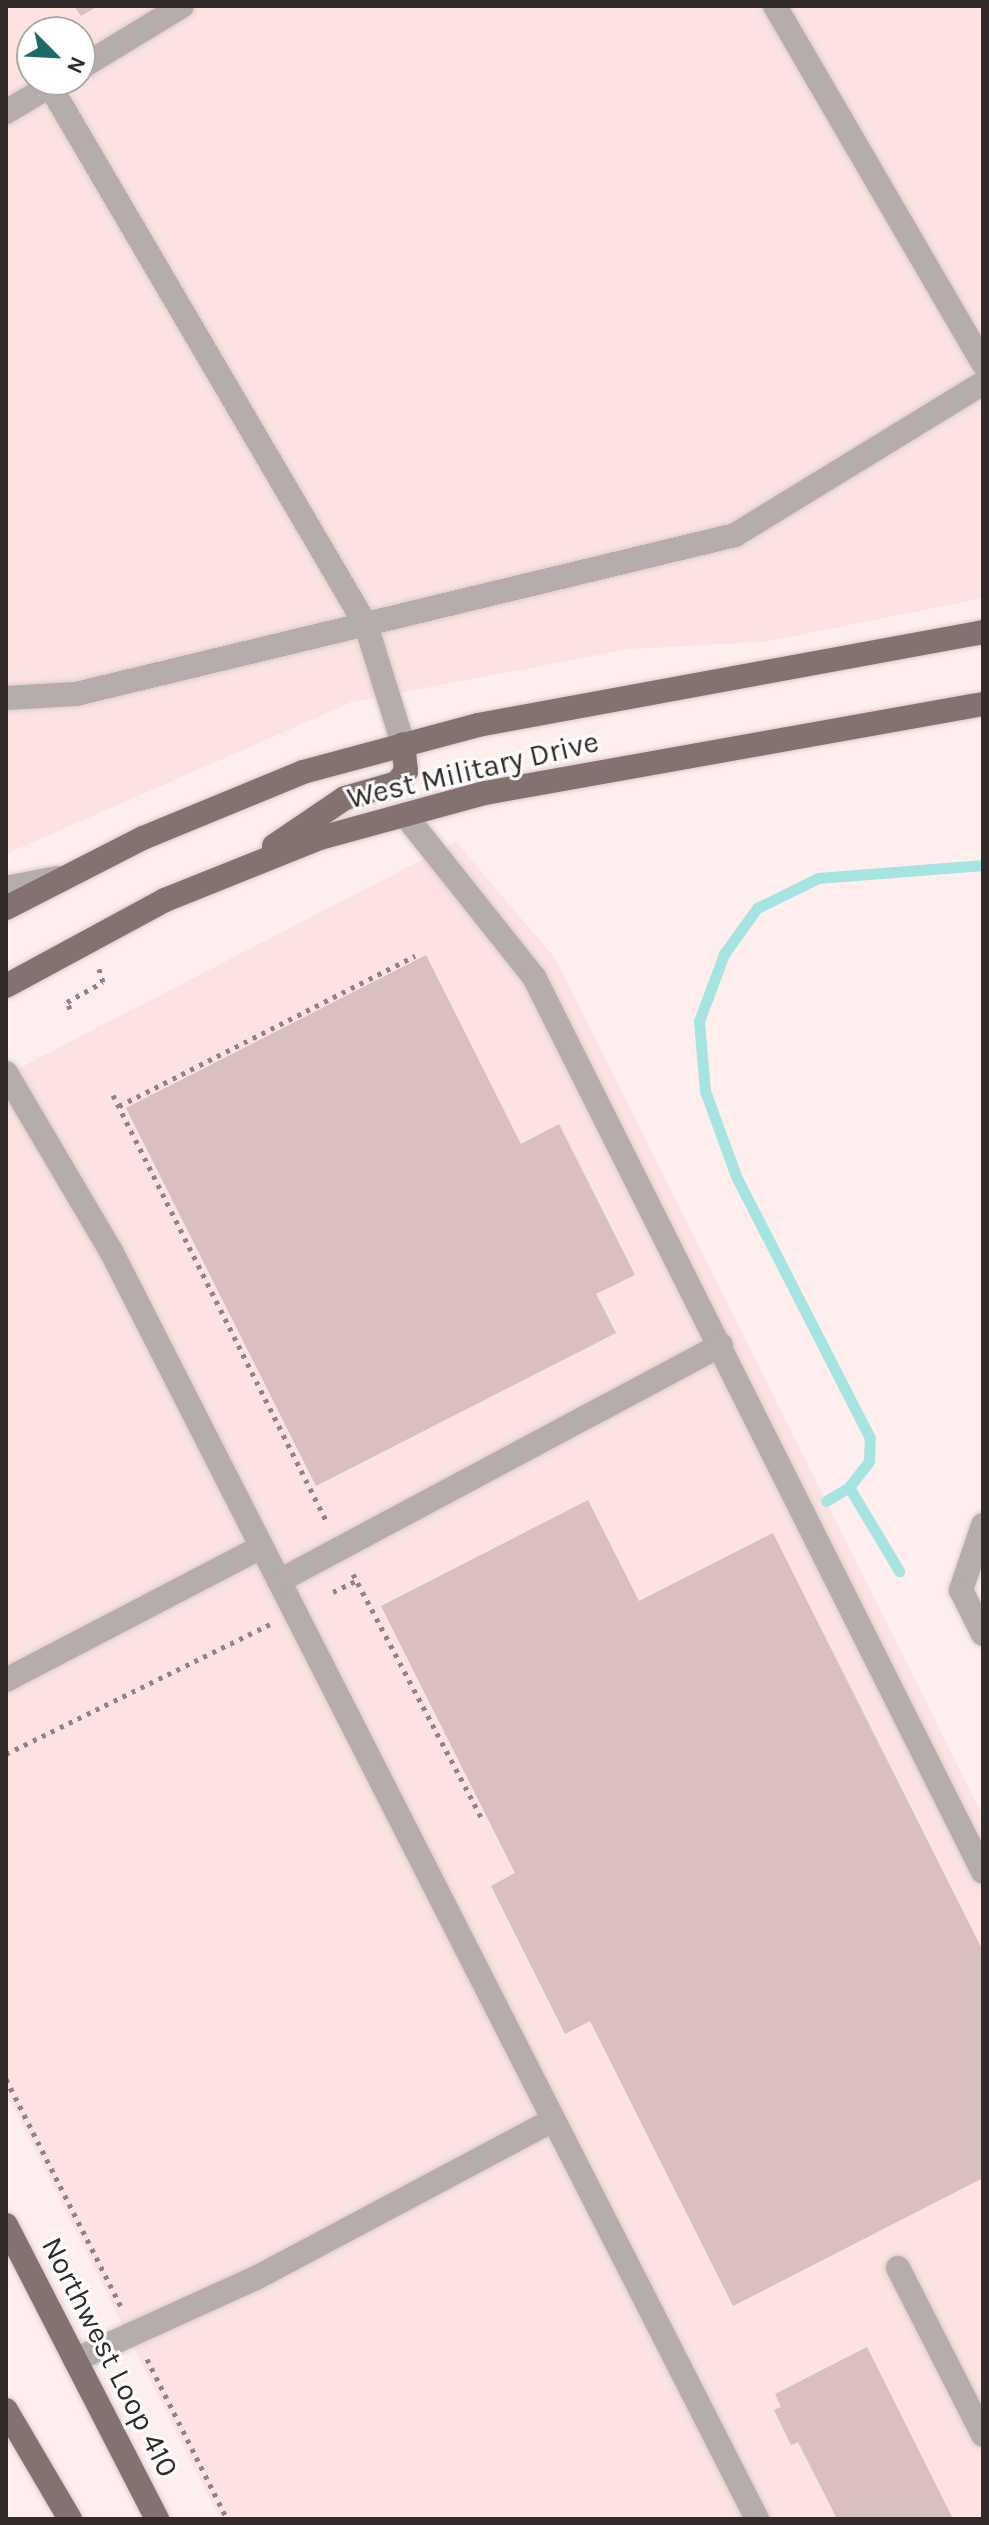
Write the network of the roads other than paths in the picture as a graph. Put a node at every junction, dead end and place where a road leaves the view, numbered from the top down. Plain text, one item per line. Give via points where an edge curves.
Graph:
1 (182, 6) edge
2 (775, 6) edge
3 (96, 58) edge
4 (33, 96) edge
5 (62, 96) edge
6 (6, 112) edge
7 (983, 363) edge
8 (983, 383) edge
9 (366, 625) junction
10 (983, 632) edge
11 (6, 698) edge
12 (983, 704) edge
13 (403, 744) junction
14 (405, 815) junction
15 (239, 870) junction
16 (63, 877) junction
17 (6, 888) edge
18 (6, 908) edge
19 (6, 986) edge
20 (6, 1073) edge
21 (721, 1345) junction
22 (983, 1525) edge
23 (261, 1547) junction
24 (279, 1581) junction
25 (983, 1634) edge
26 (6, 1680) edge
27 (983, 1872) edge
28 (553, 2120) junction
29 (6, 2225) edge
30 (898, 2268) dead end
31 (75, 2360) junction
32 (6, 2410) edge
33 (983, 2435) edge
34 (70, 2519) edge
35 (157, 2519) edge
36 (757, 2519) edge

1 - 3 lane
2 - 7 lane
4 - 6 lane
5 - 9 lane
8 - 9 lane via 735,535
9 - 11 lane via 76,694
9 - 13 lane
10 - 13 main road, West Military Drive via 478,725
12 - 14 main road, West Military Drive via 485,793
13 - 15 main road via 406,771 397,783 345,798
13 - 16 main road, West Military Drive via 303,772
14 - 15 main road, West Military Drive via 320,838
14 - 21 lane via 534,977
15 - 19 main road, West Military Drive via 165,900
16 - 17 lane
16 - 18 main road, West Military Drive
20 - 23 lane via 111,1251
21 - 24 lane
21 - 27 lane
22 - 25 lane via 961,1590
23 - 24 lane
23 - 26 lane
24 - 28 lane
28 - 31 lane via 256,2278
28 - 36 lane
29 - 31 main road, Northwest Loop 410
30 - 33 lane
31 - 35 main road, Northwest Loop 410
32 - 34 main road

